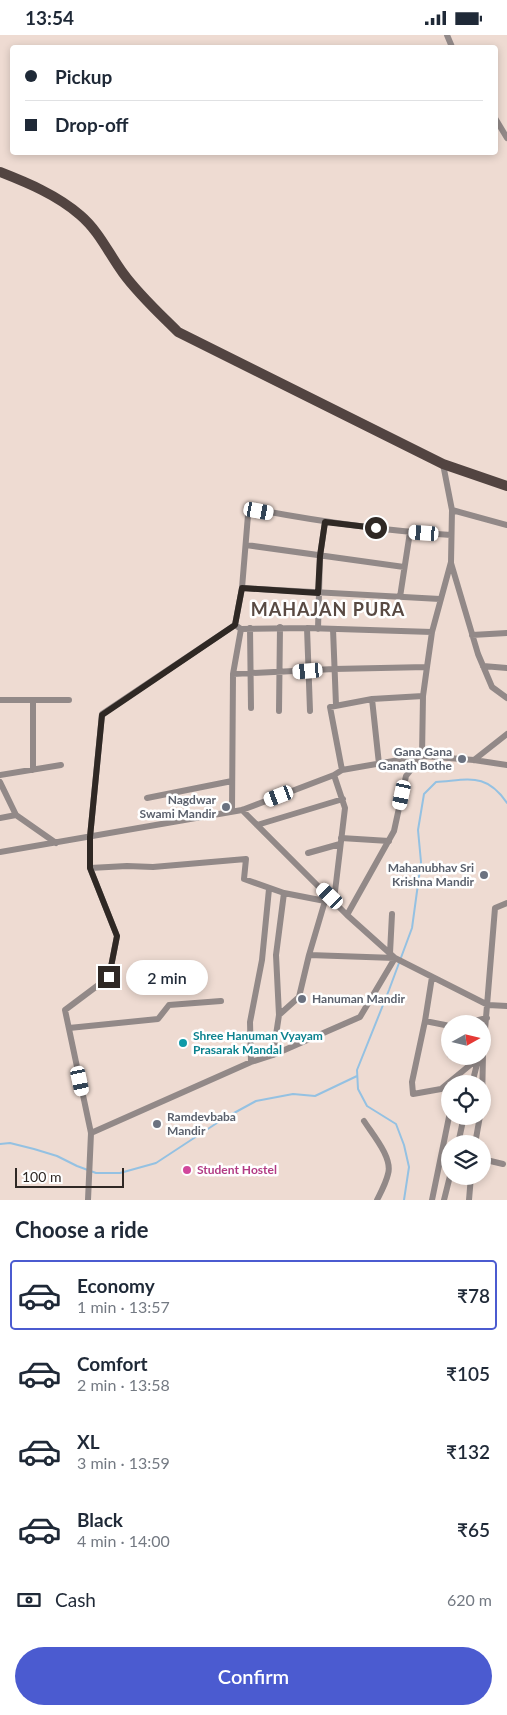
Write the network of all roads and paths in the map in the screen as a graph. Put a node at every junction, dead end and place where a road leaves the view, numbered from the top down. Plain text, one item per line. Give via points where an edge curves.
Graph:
1 (498, 123) edge
2 (507, 138) edge
3 (0, 171) edge
4 (444, 464) junction
5 (507, 486) edge
6 (452, 510) junction
7 (325, 522) junction
8 (507, 525) edge
9 (410, 533) junction
10 (451, 535) junction
11 (246, 545) junction
12 (320, 556) junction
13 (451, 562) junction
14 (404, 567) junction
15 (242, 588) junction
16 (318, 593) junction
17 (400, 597) junction
18 (440, 599) junction
19 (238, 627) junction
20 (280, 627) junction
21 (307, 628) junction
22 (250, 629) junction
23 (318, 629) junction
24 (334, 629) junction
25 (432, 632) junction
26 (507, 633) edge
27 (472, 635) junction
28 (483, 666) junction
29 (427, 667) junction
30 (334, 669) junction
31 (507, 669) edge
32 (308, 671) junction
33 (279, 673) junction
34 (250, 674) junction
35 (233, 675) junction
36 (423, 696) junction
37 (507, 698) edge
38 (0, 699) edge
39 (372, 699) junction
40 (33, 700) junction
41 (69, 700) dead end
42 (336, 705) junction
43 (251, 708) dead end
44 (280, 711) dead end
45 (310, 711) dead end
46 (507, 734) edge
47 (422, 756) junction
48 (474, 760) junction
49 (379, 764) junction
50 (61, 765) dead end
51 (507, 765) edge
52 (33, 770) junction
53 (342, 770) junction
54 (0, 775) edge
55 (334, 775) junction
56 (232, 781) junction
57 (0, 782) edge
58 (147, 798) dead end
59 (343, 799) junction
60 (242, 810) junction
61 (232, 811) junction
62 (16, 815) junction
63 (0, 818) edge
64 (257, 825) junction
65 (90, 837) junction
66 (341, 841) junction
67 (389, 841) junction
68 (56, 843) junction
69 (0, 852) edge
70 (308, 853) dead end
71 (90, 868) junction
72 (269, 889) junction
73 (284, 893) junction
74 (329, 899) junction
75 (507, 903) edge
76 (392, 914) dead end
77 (348, 915) junction
78 (390, 953) junction
79 (309, 955) junction
80 (397, 959) junction
81 (432, 977) junction
82 (221, 1001) dead end
83 (488, 1005) junction
84 (507, 1006) edge
85 (279, 1015) junction
86 (487, 1015) edge
87 (425, 1021) junction
88 (441, 1024) edge
89 (69, 1028) junction
90 (273, 1055) junction
91 (251, 1062) junction
92 (470, 1065) edge
93 (458, 1075) edge
94 (441, 1089) edge
95 (364, 1121) dead end
96 (447, 1125) edge
97 (91, 1133) junction
98 (491, 1161) edge
99 (503, 1164) dead end
100 (448, 1185) edge
101 (470, 1185) edge
102 (88, 1200) edge
103 (377, 1200) edge
104 (432, 1200) edge
105 (444, 1200) edge
106 (469, 1200) edge

1 - 2 street
3 - 4 main road via 50,193 81,216 123,273 178,331
4 - 5 main road
4 - 6 street
6 - 8 street
6 - 10 street
7 - 9 street
7 - 11 street via 254,511 248,515
7 - 12 street
9 - 10 street
9 - 14 street
10 - 13 street
11 - 12 street
11 - 15 street
12 - 14 street
12 - 16 street
13 - 18 street
13 - 27 street
14 - 17 street
15 - 16 street
15 - 19 street
16 - 17 street
16 - 23 street
17 - 18 street
18 - 25 street
19 - 22 street
19 - 35 street
19 - 65 street via 102,715
20 - 21 street
20 - 22 street
20 - 33 street
21 - 23 street
21 - 32 street
22 - 34 street
23 - 24 street
24 - 25 street
24 - 30 street
25 - 29 street
26 - 27 street
27 - 28 street
28 - 31 street
28 - 37 street via 492,687
29 - 30 street
29 - 36 street
30 - 32 street
30 - 42 street
32 - 33 street
32 - 45 street
33 - 34 street
33 - 44 street
34 - 35 street
34 - 43 street
35 - 56 street
36 - 39 street
36 - 47 street
38 - 40 street
39 - 42 street
39 - 49 street
40 - 41 street
40 - 52 street
42 - 53 street via 330,707
46 - 48 street
47 - 48 street
47 - 49 street
47 - 67 street via 406,776
48 - 51 street
49 - 53 street
50 - 52 street
52 - 54 street
53 - 55 street
55 - 59 street
55 - 60 street
56 - 58 street
56 - 61 street
57 - 62 street
59 - 64 street
59 - 66 street
60 - 61 street
60 - 64 street
61 - 65 street
62 - 63 street
62 - 68 street
64 - 74 street
65 - 68 street
65 - 71 street
66 - 67 street
66 - 70 street
66 - 74 street
67 - 77 street
68 - 69 street
71 - 72 street via 154,867 246,859 244,879
71 - 89 street via 117,936 109,977 65,1010
72 - 73 street
72 - 91 street via 262,960 250,1022
73 - 74 street
73 - 85 street via 276,955
74 - 77 street
74 - 79 street
75 - 83 street via 495,908
76 - 78 street
77 - 78 street
78 - 80 street
79 - 80 street
79 - 85 street via 300,997
80 - 81 street
80 - 90 street via 360,1017
81 - 83 street
81 - 87 street
82 - 89 street via 170,1005 158,1019
83 - 84 street
83 - 86 street
85 - 90 street
87 - 88 street
87 - 94 street via 412,1082 413,1094
89 - 97 street
90 - 91 street
91 - 97 street
92 - 93 street
95 - 103 street via 390,1165
96 - 104 street
97 - 102 street
98 - 99 street
100 - 105 street
101 - 106 street

